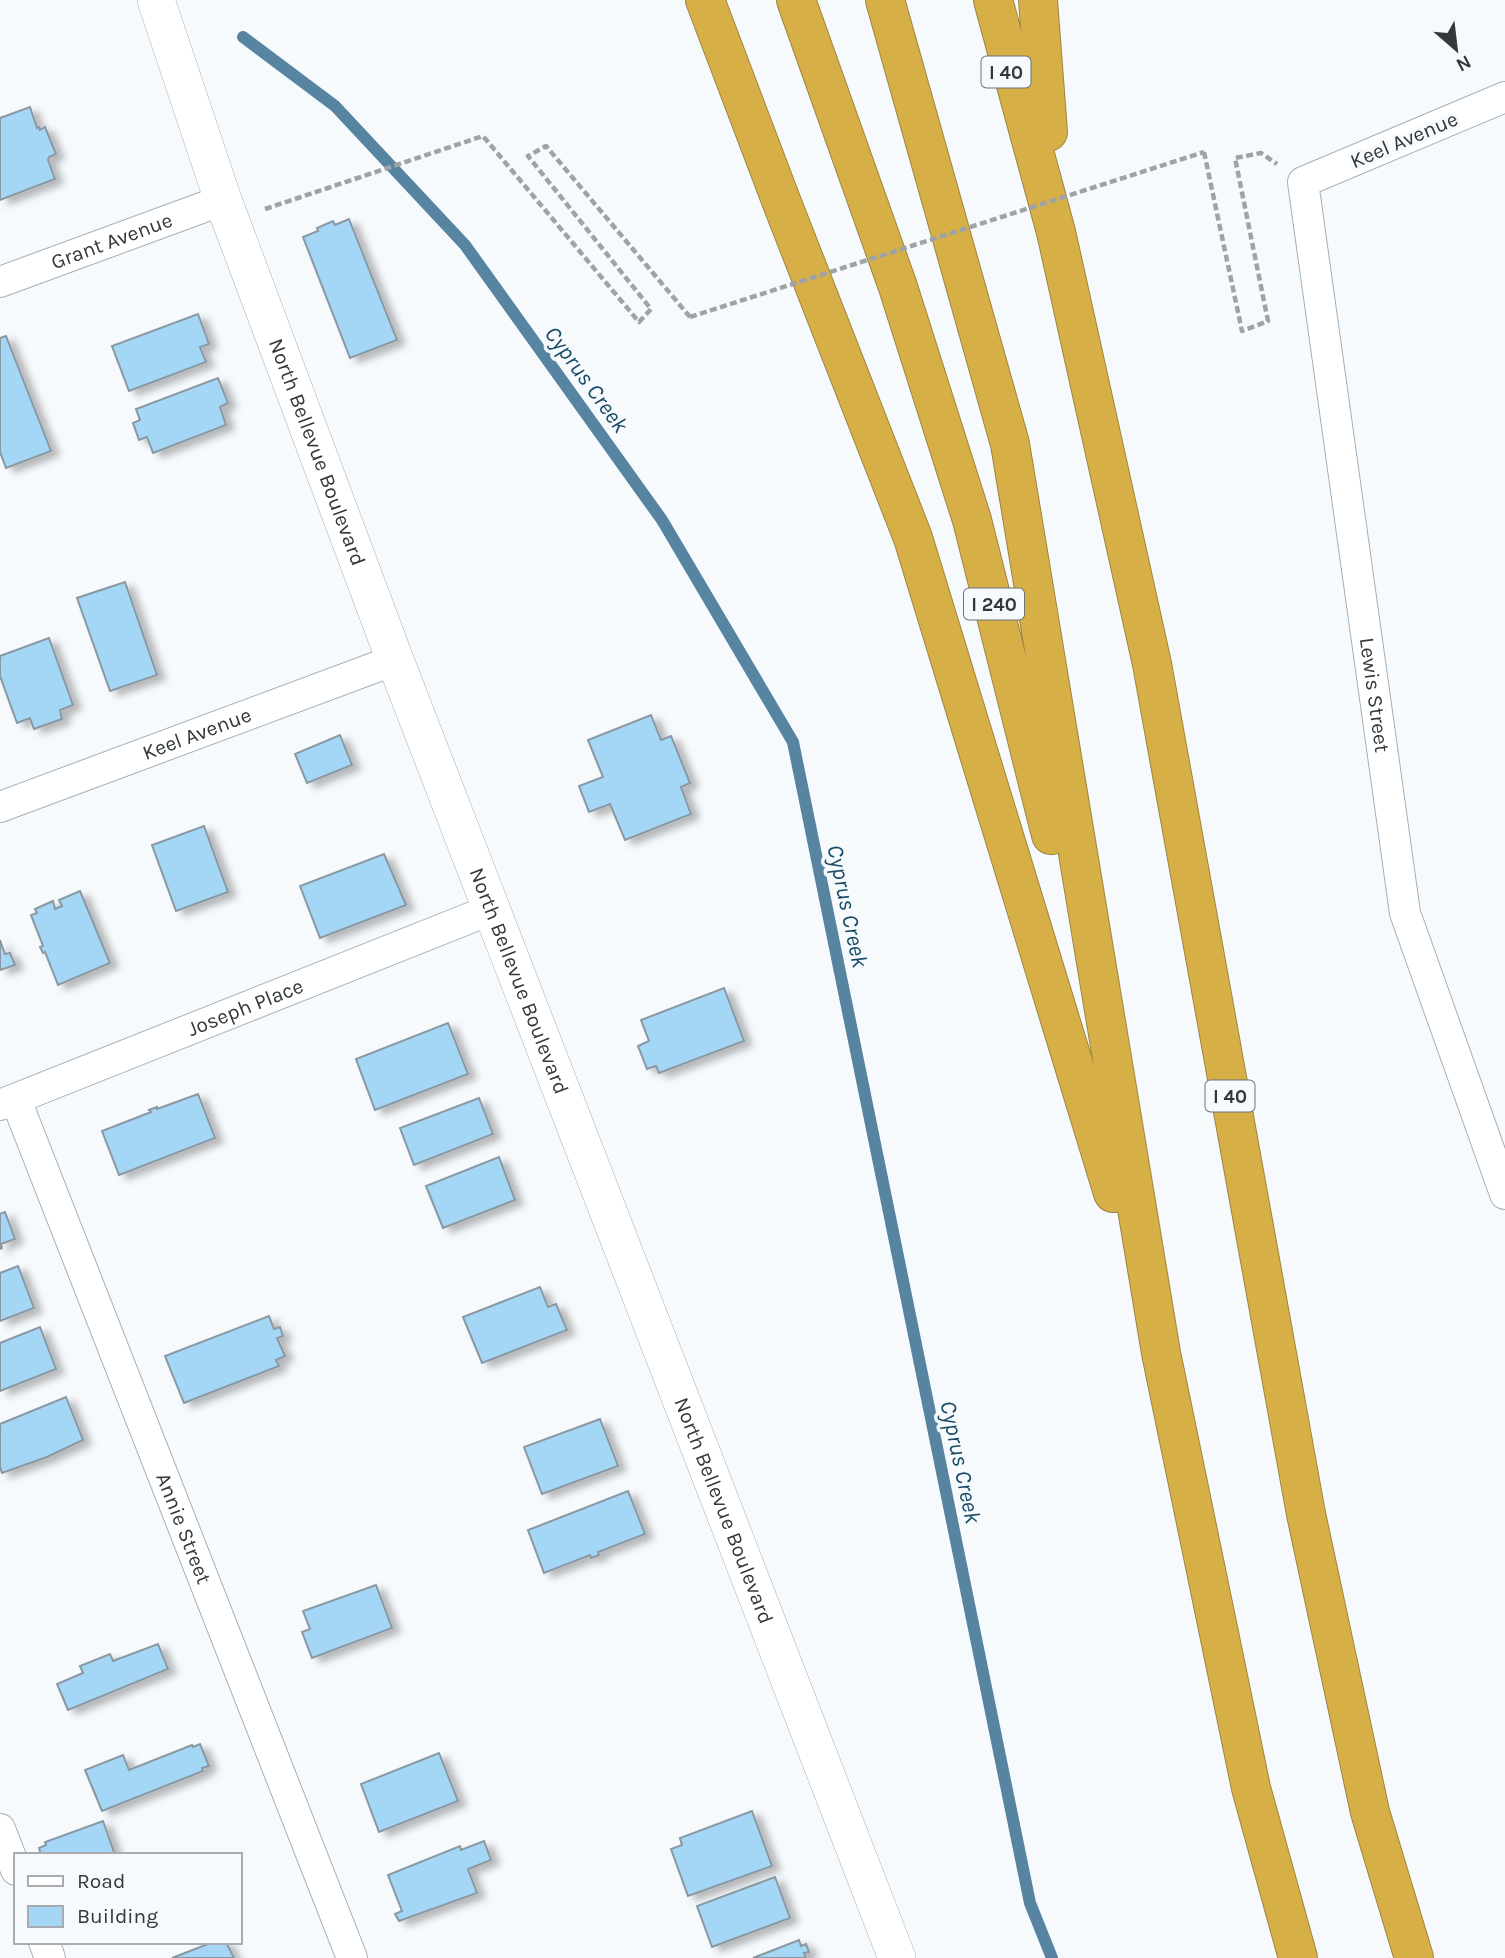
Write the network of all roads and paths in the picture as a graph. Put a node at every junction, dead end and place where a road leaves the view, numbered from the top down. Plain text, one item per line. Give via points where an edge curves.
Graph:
1 (156, 0) edge
2 (705, 0) edge
3 (796, 0) edge
4 (885, 0) edge
5 (978, 0) edge
6 (993, 0) edge
7 (1038, 0) edge
8 (1505, 97) edge
9 (1034, 144) junction
10 (1303, 182) junction
11 (223, 200) junction
12 (1056, 232) junction
13 (0, 282) edge
14 (395, 660) junction
15 (0, 807) edge
16 (490, 910) junction
17 (8, 1103) edge
18 (1505, 1194) edge
19 (1138, 1223) junction
20 (1161, 1353) junction
21 (0, 1829) edge
22 (14, 1865) edge
23 (352, 1958) edge
24 (897, 1958) edge
25 (1298, 1958) edge
26 (1414, 1958) edge

1 - 11 street, North Bellevue Boulevard
2 - 20 highway via 913,538
3 - 19 highway, I 240 via 898,287 972,520 1066,896
4 - 19 highway via 1010,444
5 - 9 highway, I 40
6 - 9 highway
7 - 12 highway
8 - 10 street, Keel Avenue
9 - 12 highway, I 40
10 - 11 path, bridge via 1261,153 1235,158 1268,321 1242,331 1204,152 690,317 546,146 528,156 651,309 639,322 483,136 263,209
10 - 18 street, Lewis Street via 1405,914
11 - 13 street, Grant Avenue
11 - 14 street, North Bellevue Boulevard
12 - 26 highway, I 40 via 1152,664 1306,1514 1370,1812
14 - 15 street, Keel Avenue
14 - 16 street, North Bellevue Boulevard
16 - 17 street, Joseph Place
16 - 24 street, North Bellevue Boulevard
17 - 23 street, Annie Street
19 - 20 highway
20 - 25 highway via 1251,1788
21 - 22 street

